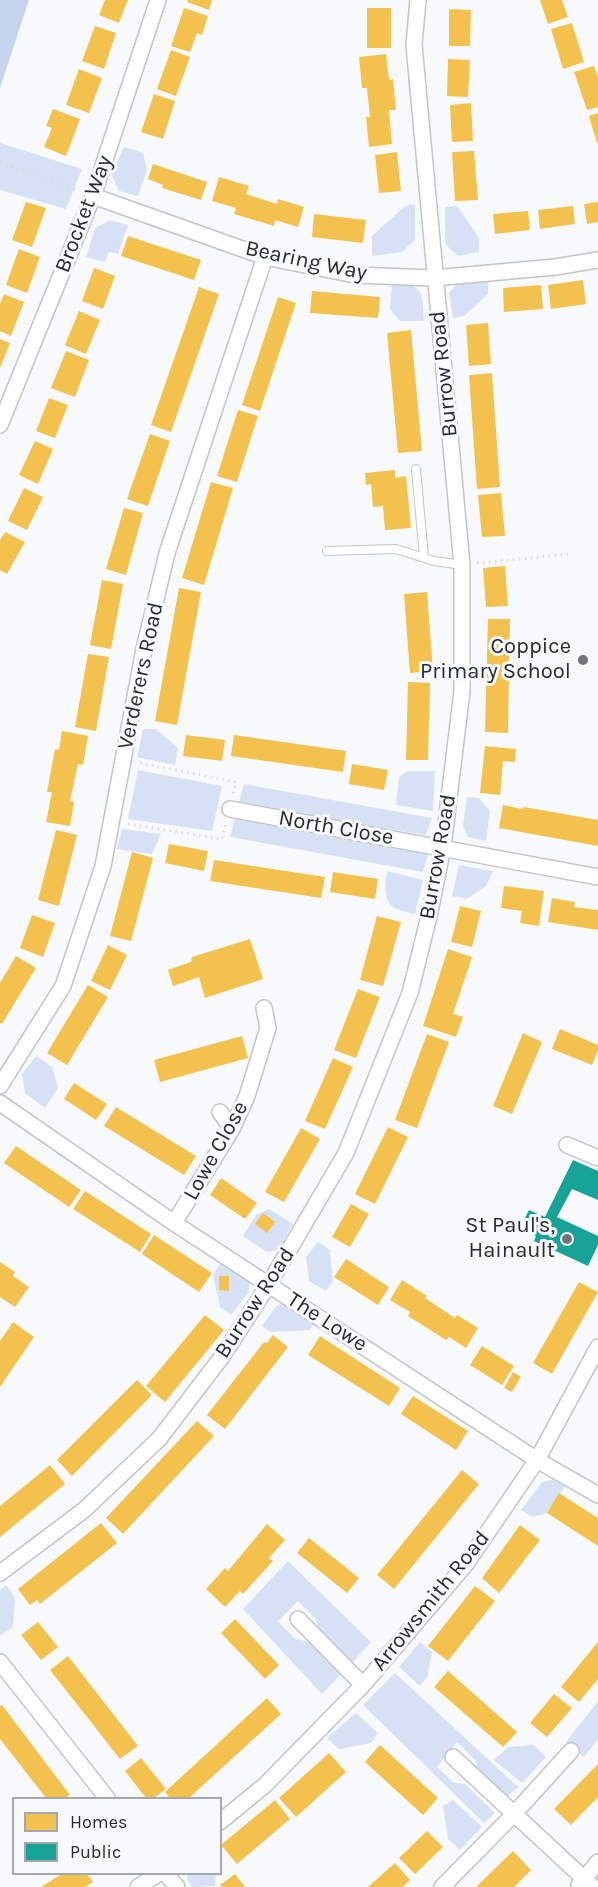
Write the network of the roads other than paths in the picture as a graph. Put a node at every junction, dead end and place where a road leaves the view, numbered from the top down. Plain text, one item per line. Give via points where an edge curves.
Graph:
1 (158, 0) edge
2 (418, 0) edge
3 (93, 196) junction
4 (265, 257) junction
5 (598, 260) edge
6 (434, 278) junction
7 (0, 425) edge
8 (416, 470) dead end
9 (327, 551) dead end
10 (424, 557) junction
11 (462, 565) junction
12 (230, 809) road end
13 (443, 847) junction
14 (598, 877) edge
15 (264, 1008) dead end
16 (0, 1086) edge
17 (0, 1103) edge
18 (220, 1112) dead end
19 (232, 1130) junction
20 (567, 1145) dead end
21 (598, 1158) edge
22 (174, 1223) junction
23 (269, 1284) junction
24 (598, 1347) edge
25 (537, 1460) junction
26 (598, 1495) edge
27 (0, 1573) edge
28 (298, 1619) dead end
29 (0, 1662) edge
30 (363, 1685) junction
31 (571, 1751) dead end
32 (453, 1757) dead end
33 (106, 1797) edge
34 (514, 1814) junction
35 (222, 1820) edge
36 (598, 1862) edge
37 (156, 1875) edge
38 (167, 1875) edge
39 (585, 1885) edge
40 (138, 1887) edge
41 (177, 1887) edge
42 (442, 1887) edge

1 - 3 street, Brocket Way
2 - 6 street, Burrow Road via 414,45
3 - 4 street, Bearing Way
3 - 7 street, Brocket Way
4 - 6 street, Bearing Way via 355,275
4 - 16 street, Verderers Road via 167,553 144,650 103,866 63,986
5 - 6 street, Bearing Way
6 - 11 street, Burrow Road
8 - 10 lane
9 - 10 lane via 396,549
10 - 11 lane
11 - 13 street, Burrow Road via 462,691
12 - 13 street, North Close
13 - 14 street, North Close
13 - 23 street, Burrow Road via 410,993 393,1036 346,1153
15 - 19 street, Lowe Close via 268,1028
17 - 22 street, The Lowe
18 - 19 street
19 - 22 street, Lowe Close
20 - 21 street
22 - 23 street, The Lowe
23 - 25 street, The Lowe
23 - 27 street, Burrow Road via 221,1358 159,1439 84,1510
24 - 25 street, Arrowsmith Road
25 - 26 street, The Lowe
25 - 30 street, Arrowsmith Road via 466,1564
28 - 30 street
29 - 33 street
30 - 35 street, Arrowsmith Road via 265,1785
31 - 34 street
32 - 34 street
34 - 39 street
34 - 42 street
36 - 39 street
37 - 40 street
38 - 41 street

